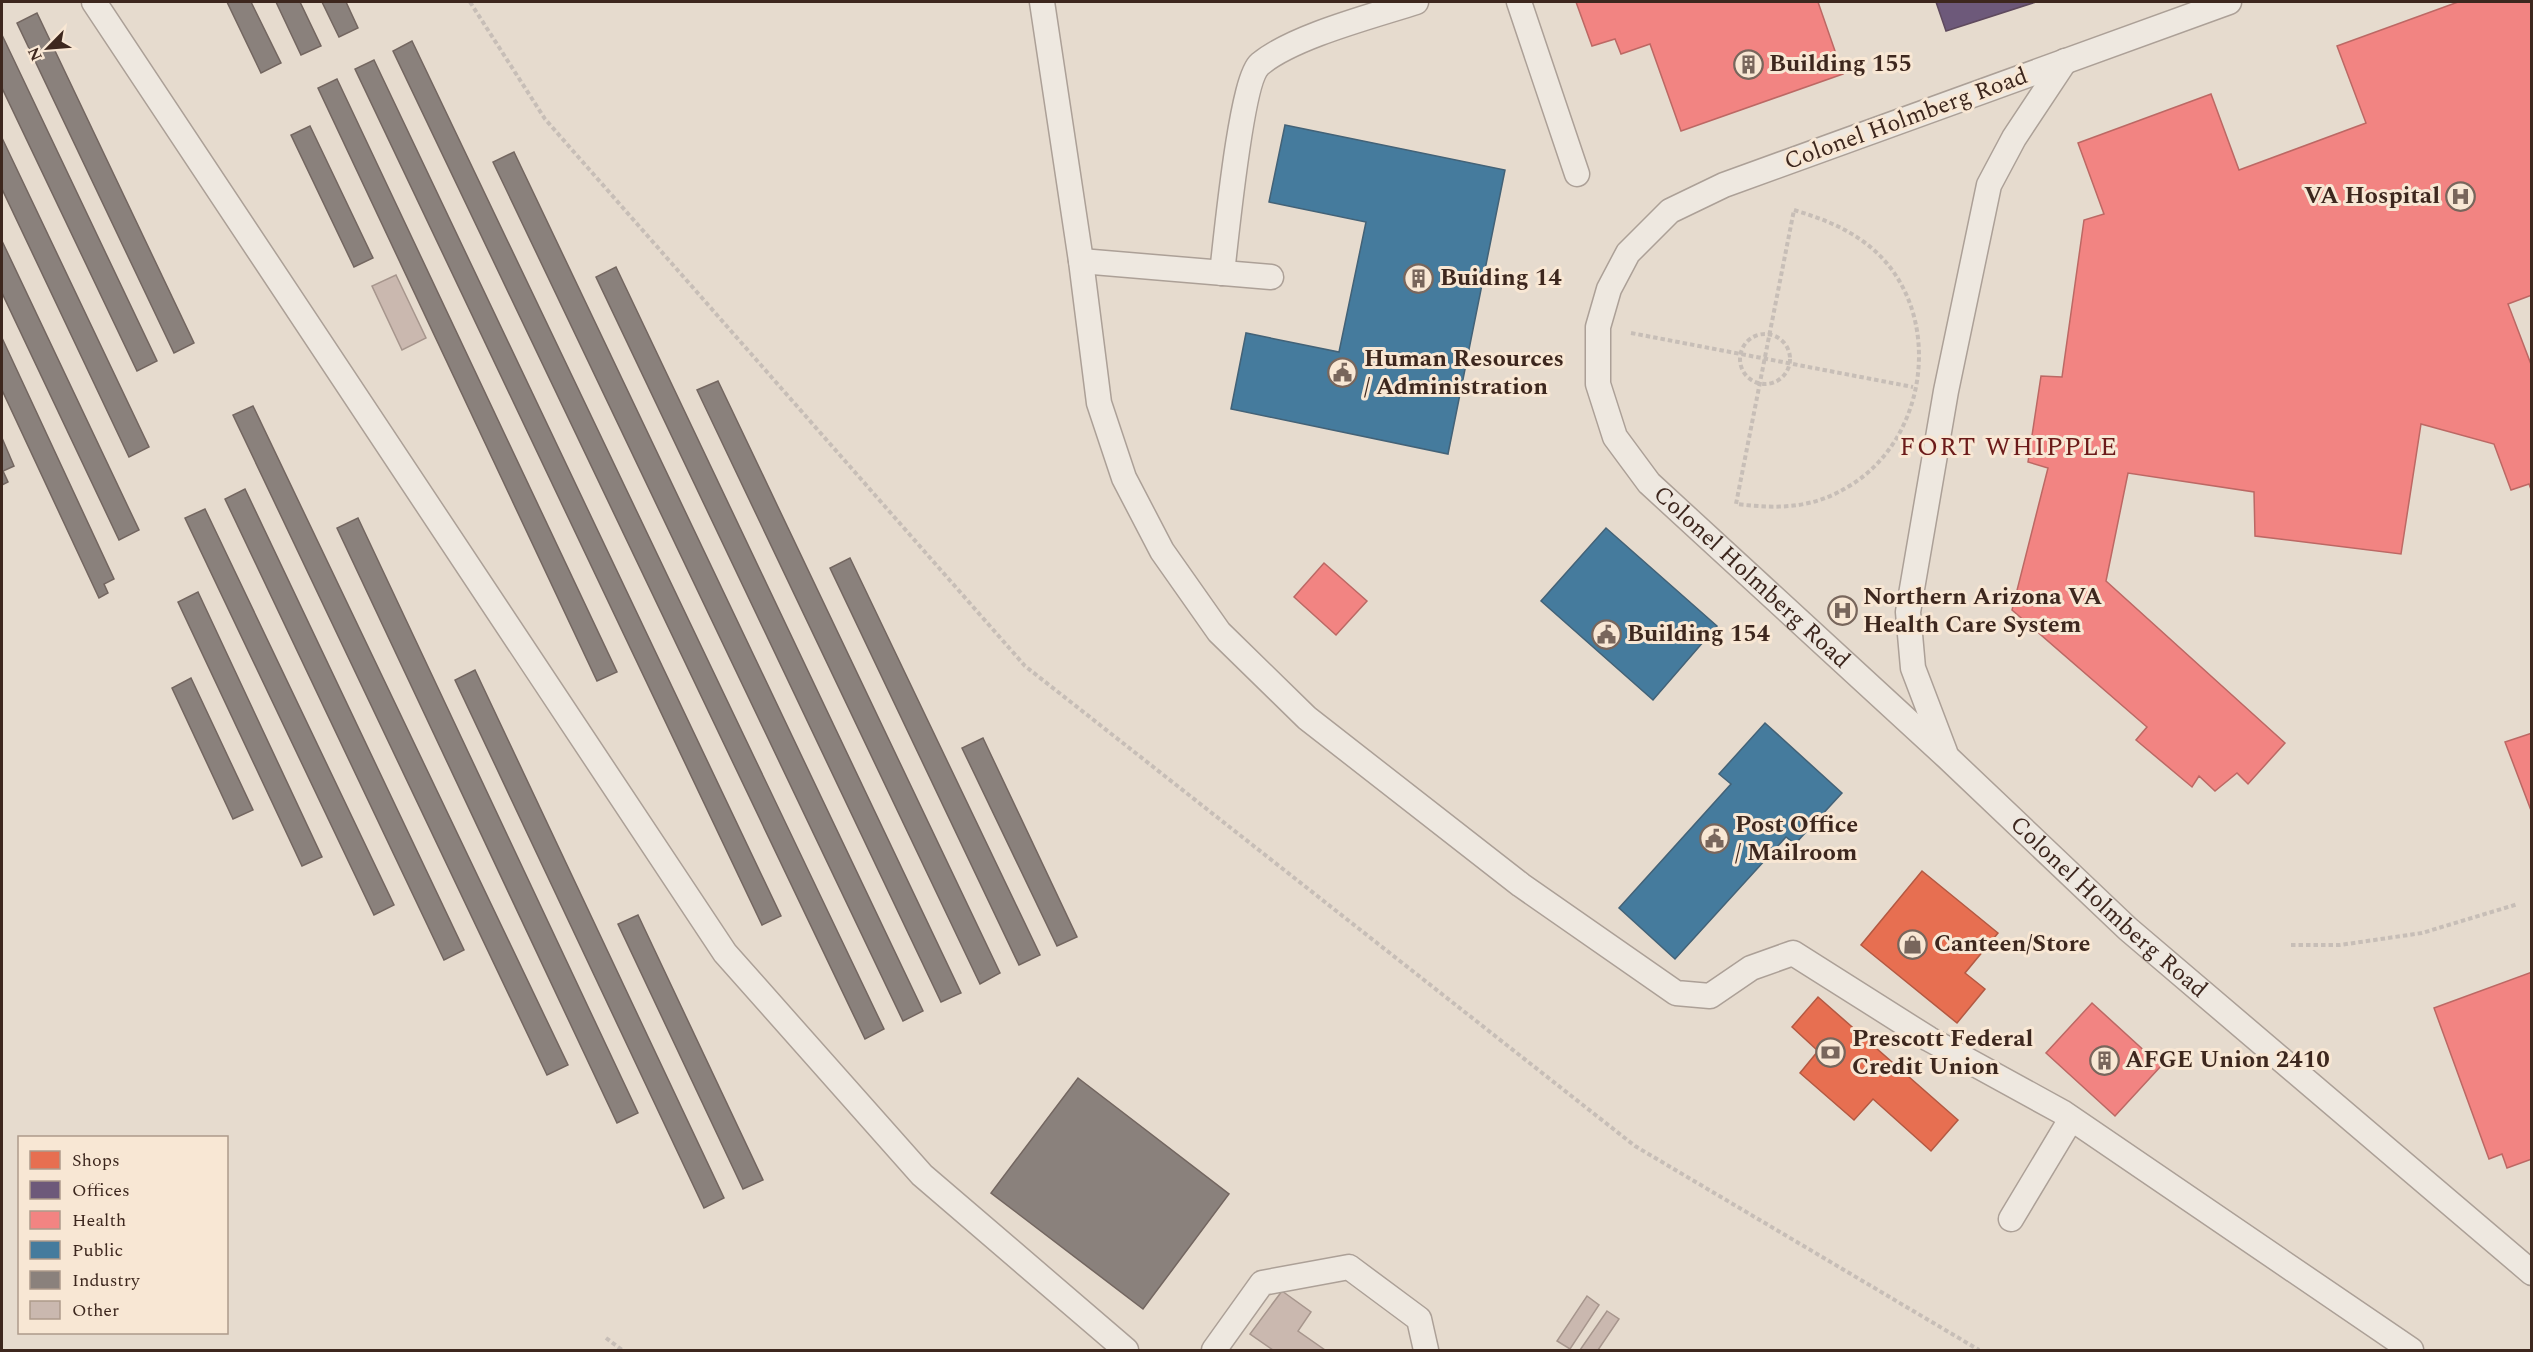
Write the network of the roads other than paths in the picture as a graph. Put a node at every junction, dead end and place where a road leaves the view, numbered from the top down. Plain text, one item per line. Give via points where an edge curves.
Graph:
1 (94, 2) edge
2 (1042, 2) edge
3 (1416, 2) edge
4 (1519, 2) edge
5 (2229, 2) edge
6 (2065, 61) junction
7 (1577, 174) dead end
8 (1081, 261) junction
9 (1222, 273) junction
10 (1270, 277) dead end
11 (1947, 757) junction
12 (2072, 1119) junction
13 (2011, 1219) dead end
14 (2532, 1273) edge
15 (1126, 1350) edge
16 (1214, 1350) edge
17 (1426, 1350) edge
18 (2411, 1350) edge

1 - 15 lane via 725,953 921,1175
2 - 8 lane
3 - 9 lane via 1294,44 1258,65 1244,105
4 - 7 lane
5 - 6 lane, Colonel Holmberg Road
6 - 11 lane via 2014,138 1989,185 1946,391 1908,612 1913,668
6 - 11 lane, Colonel Holmberg Road via 1724,185 1670,211 1628,253 1609,289 1598,327 1598,384 1615,437 1649,483
8 - 9 lane
8 - 12 lane via 1099,403 1124,478 1162,551 1219,632 1306,718 1521,885 1676,993 1710,996 1750,968 1793,954 1929,1039
9 - 10 lane
11 - 14 lane, Colonel Holmberg Road via 2128,929
12 - 13 lane
12 - 18 lane
16 - 17 lane via 1262,1283 1348,1267 1419,1319

